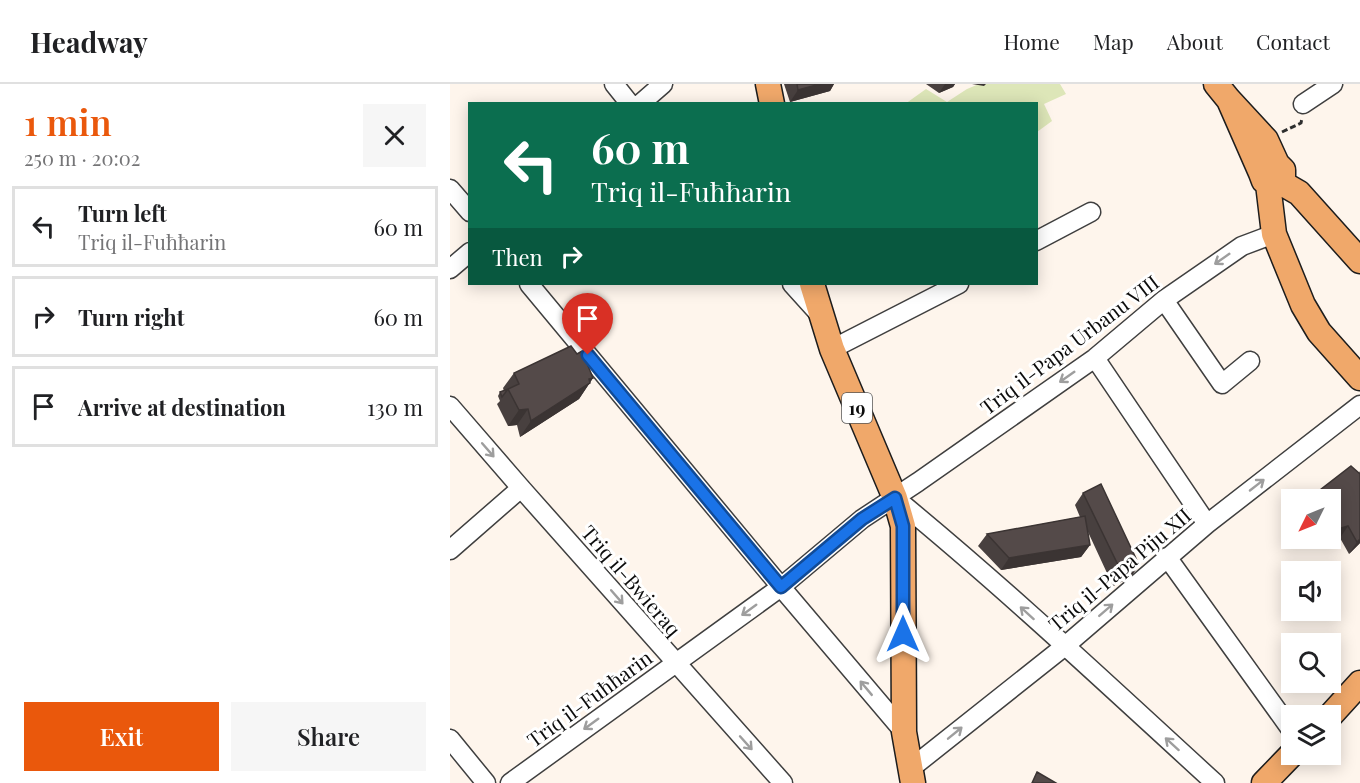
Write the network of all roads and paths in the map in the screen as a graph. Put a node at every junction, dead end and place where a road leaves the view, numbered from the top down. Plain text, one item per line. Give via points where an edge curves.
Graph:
1 (614, 84) edge
2 (663, 84) edge
3 (768, 84) edge
4 (1333, 84) edge
5 (1222, 92) edge
6 (628, 102) edge
7 (642, 102) edge
8 (772, 102) edge
9 (1303, 104) joint
10 (1266, 140) junction
11 (1272, 176) junction
12 (450, 189) edge
13 (468, 210) edge
14 (1090, 212) dead end
15 (1274, 234) junction
16 (1038, 241) edge
17 (1357, 253) edge
18 (468, 254) edge
19 (450, 269) edge
20 (530, 285) edge
21 (793, 285) edge
22 (812, 285) edge
23 (957, 285) edge
24 (1164, 300) junction
25 (821, 316) junction
26 (832, 349) junction
27 (1095, 358) junction
28 (1250, 361) dead end
29 (1360, 378) edge
30 (1360, 405) edge
31 (450, 406) edge
32 (521, 488) junction
33 (895, 498) junction
34 (1207, 524) junction
35 (450, 550) edge
36 (1167, 557) junction
37 (781, 587) junction
38 (1065, 646) junction
39 (676, 663) junction
40 (1360, 683) edge
41 (1340, 705) edge
42 (1281, 716) edge
43 (904, 732) junction
44 (450, 739) edge
45 (1281, 765) edge
46 (911, 776) edge
47 (486, 783) edge
48 (510, 783) edge
49 (783, 783) edge
50 (1215, 783) edge
51 (1264, 783) edge

1 - 6 street
2 - 7 street
3 - 8 main road
4 - 9 street
5 - 10 main road
5 - 11 main road
9 - 10 path via 1301,123
10 - 11 main road
11 - 15 main road
11 - 17 main road via 1299,193
12 - 13 street
14 - 16 street
15 -> 24 street, Triq il-Papa Urbanu VIII via 1242,246
15 - 29 main road via 1319,332
18 - 19 street
20 - 37 street
21 - 25 street
22 - 25 main road, 19
23 - 26 street
24 - 27 street, Triq il-Papa Urbanu VIII
24 - 28 street via 1222,384
25 - 26 main road, 19
26 - 33 main road, 19
27 -> 33 street, Triq il-Papa Urbanu VIII
27 - 34 street
34 -> 30 street, Triq il-Papa Piju XII
31 -> 32 street, Triq il-Bwieraq
32 - 35 street
32 -> 39 street, Triq il-Bwieraq
33 - 37 street, Triq il-Fuħħarin via 862,519
38 -> 33 street
33 - 43 main road, 19 via 903,526
34 - 36 street, Triq il-Papa Piju XII
38 -> 36 street, Triq il-Papa Piju XII
36 - 42 street
37 -> 39 street, Triq il-Fuħħarin
43 -> 37 street
46 -> 38 street, Triq il-Papa Piju XII
50 -> 38 street
39 -> 48 street, Triq il-Fuħħarin
39 -> 49 street, Triq il-Bwieraq
40 - 41 main road
43 - 46 main road, 19
44 - 47 street
45 - 51 main road

